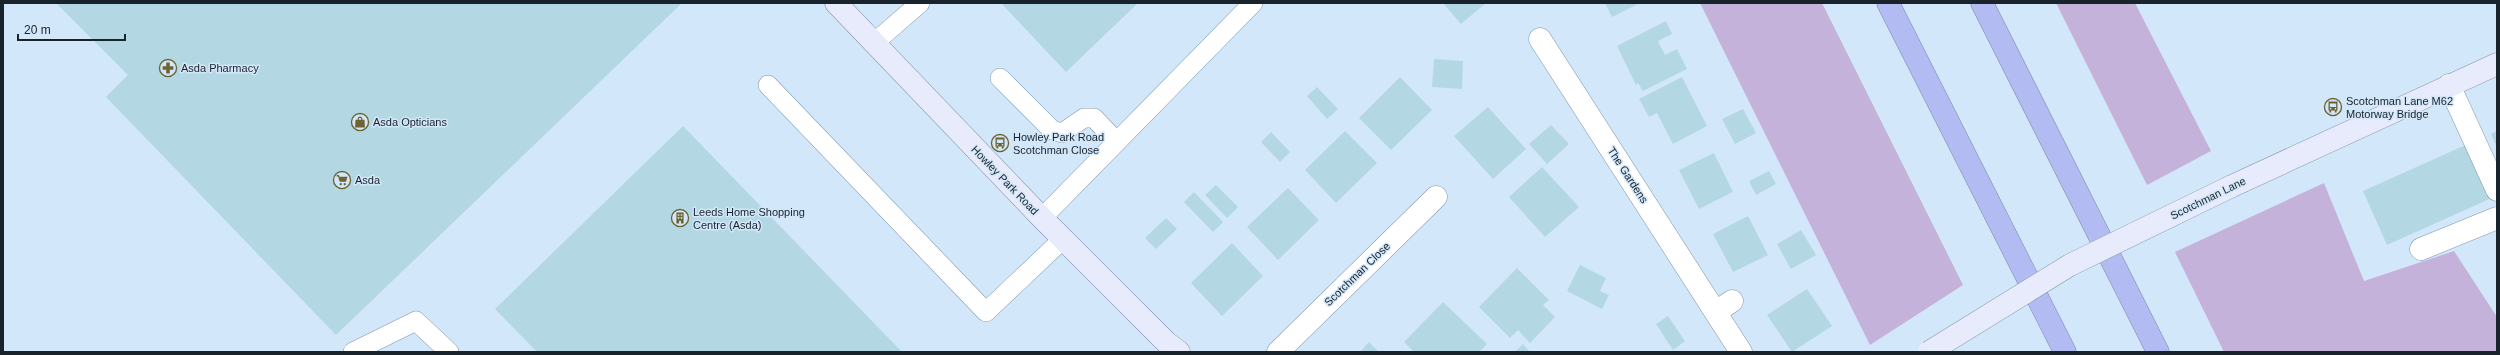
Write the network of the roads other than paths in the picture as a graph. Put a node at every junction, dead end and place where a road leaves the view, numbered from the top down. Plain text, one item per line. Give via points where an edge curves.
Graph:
1 (836, 3) edge
2 (920, 3) edge
3 (1252, 3) edge
4 (1888, 3) edge
5 (1982, 3) edge
6 (1540, 39) dead end
7 (874, 43) junction
8 (2497, 64) edge
9 (1000, 78) dead end
10 (768, 85) dead end
11 (2449, 86) junction
12 (1117, 142) junction
13 (2497, 190) edge
14 (1436, 197) dead end
15 (1042, 218) junction
16 (2497, 218) edge
17 (1063, 239) junction
18 (2422, 249) dead end
19 (353, 352) edge
20 (449, 352) edge
21 (1179, 352) edge
22 (1278, 352) edge
23 (1740, 352) edge
24 (1929, 352) edge
25 (2065, 352) edge
26 (2158, 352) edge

1 - 7 main road, Howley Park Road
2 - 7 lane
3 - 12 lane
4 - 25 highway
5 - 26 highway
6 - 23 street, The Gardens via 1724,307
7 - 15 main road, Howley Park Road
8 - 11 main road, Scotchman Lane
9 - 12 lane via 1052,130 1062,133 1084,118 1094,118
10 - 17 lane via 986,312
11 - 13 street
11 - 24 main road, Scotchman Lane, bridge via 2070,265
12 - 15 lane
14 - 22 street, Scotchman Close
15 - 17 main road, Howley Park Road
16 - 18 street
17 - 21 main road, Howley Park Road
19 - 20 lane via 416,321

